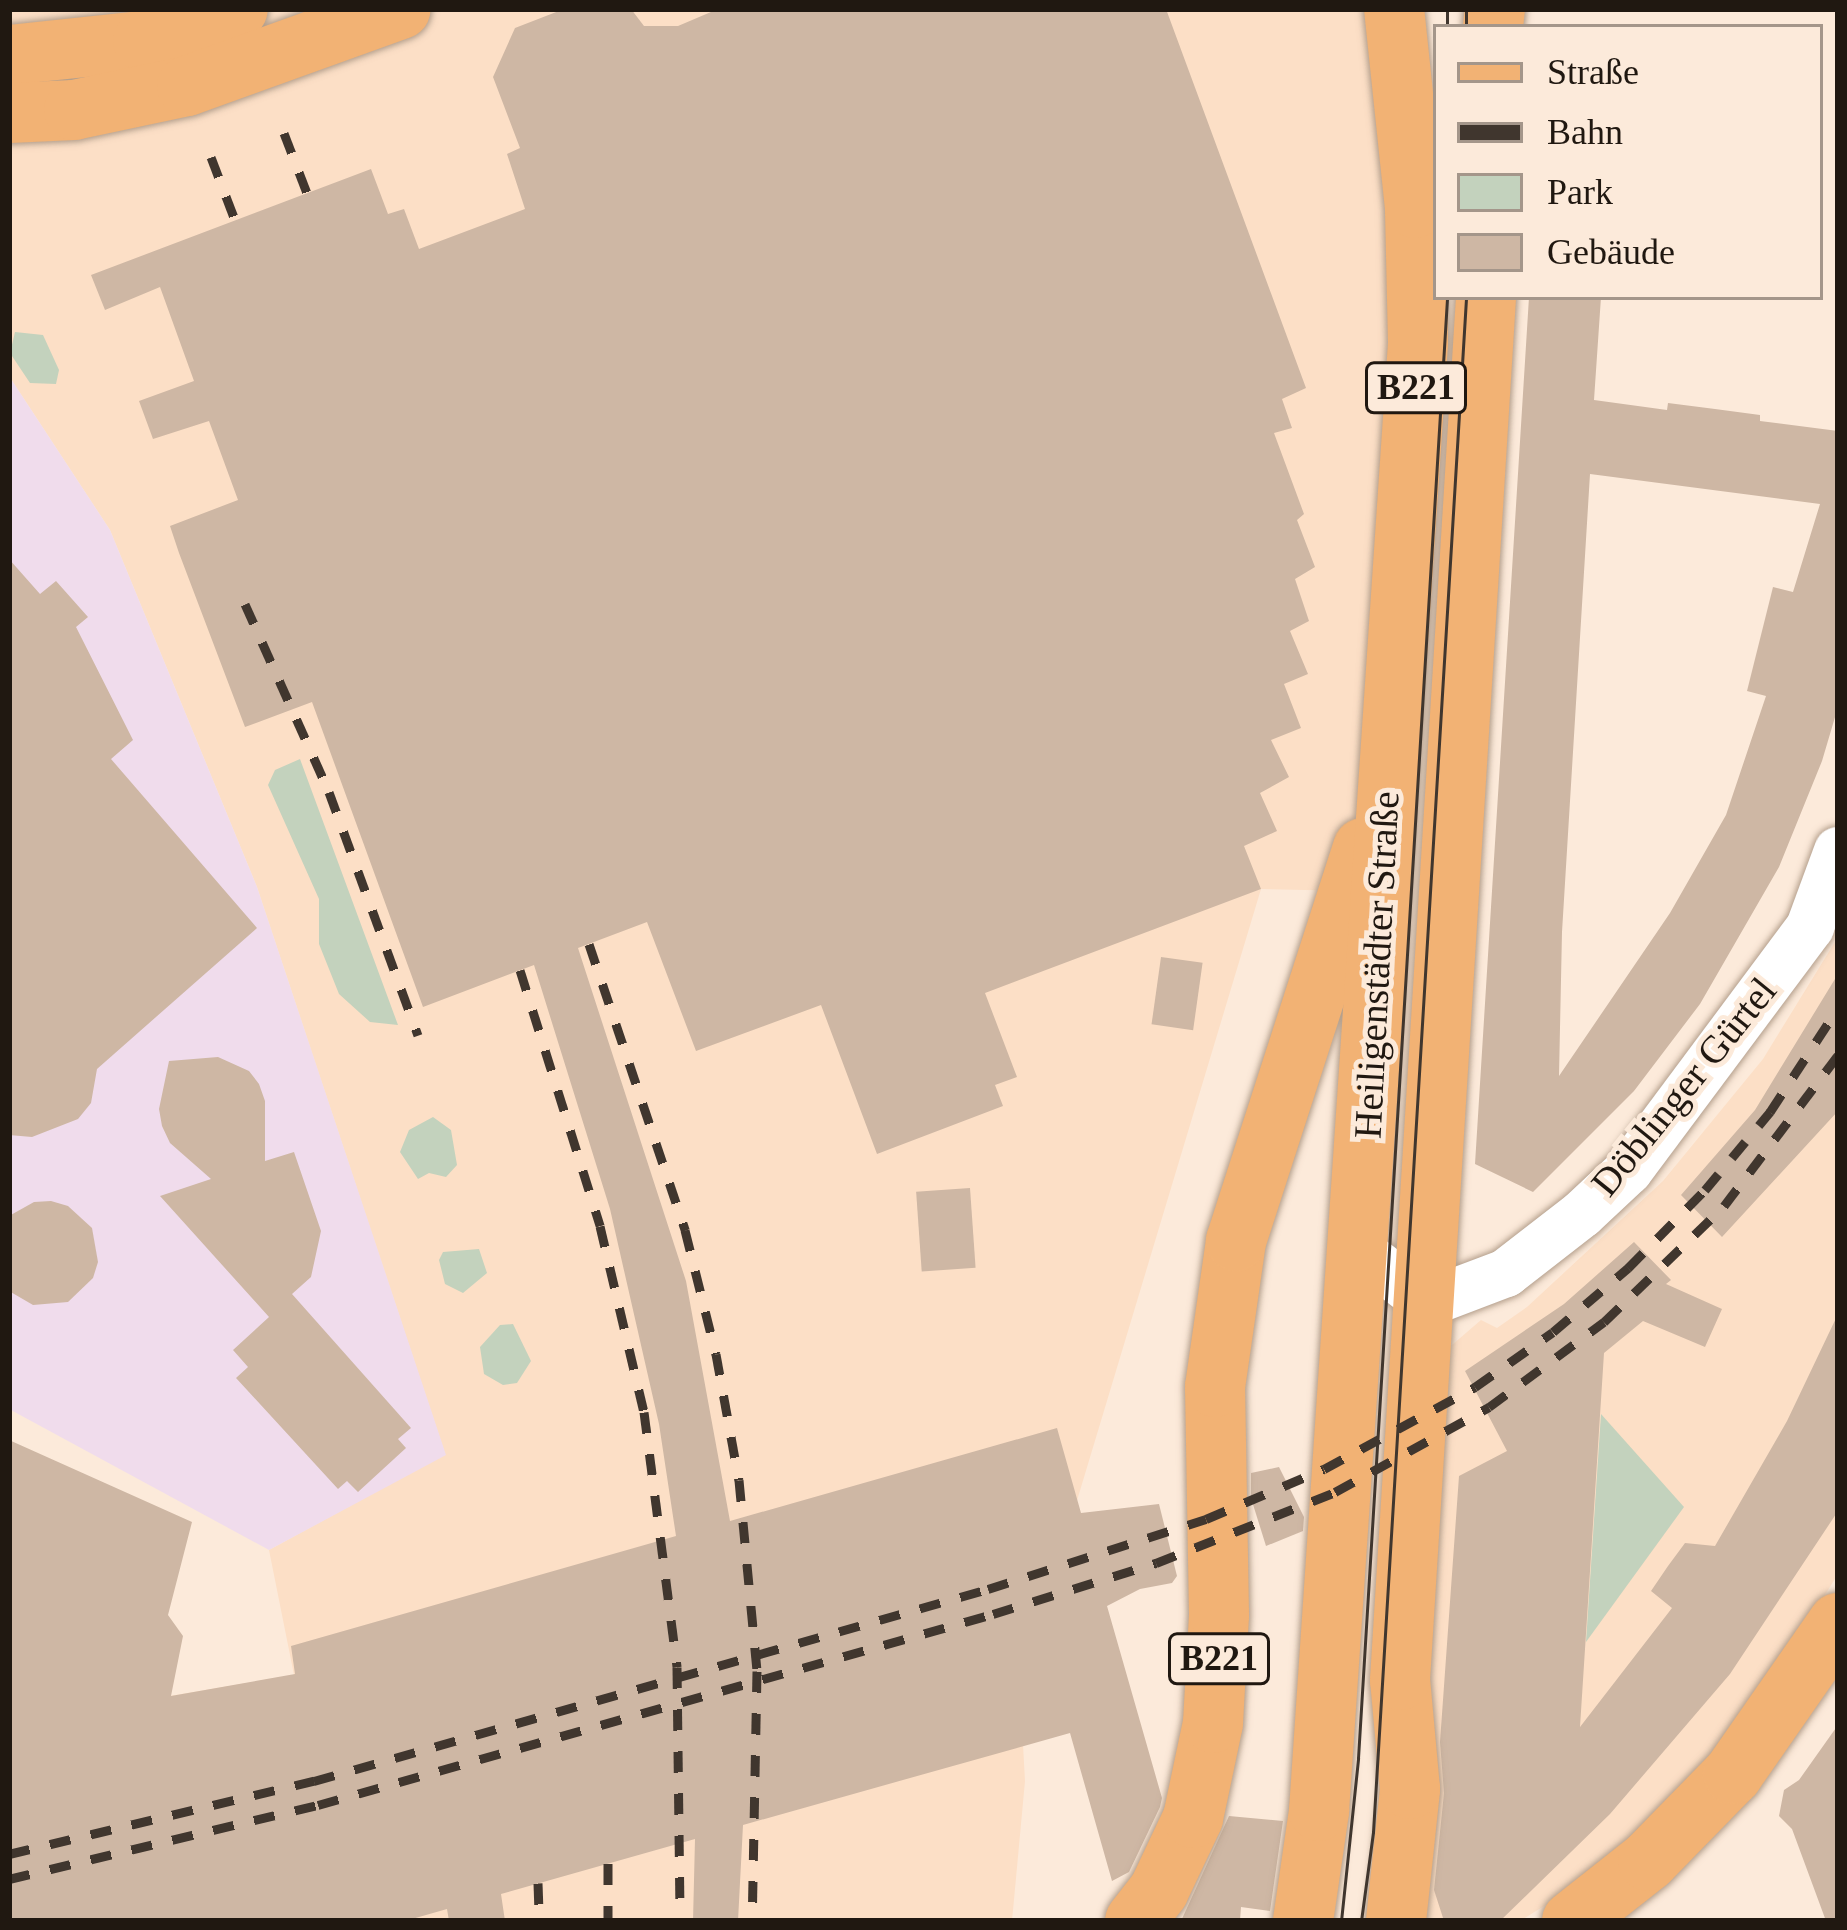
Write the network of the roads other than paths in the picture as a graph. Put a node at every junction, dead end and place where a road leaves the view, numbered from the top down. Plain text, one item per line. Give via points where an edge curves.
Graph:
1 (1394, 9) edge
2 (384, 12) edge
3 (253, 34) edge
4 (9, 55) edge
5 (9, 113) edge
6 (1486, 300) edge
7 (1389, 768) junction
8 (1838, 851) edge
9 (1359, 1250) junction
10 (1427, 1303) junction
11 (1838, 1623) edge
12 (1135, 1921) edge
13 (1303, 1921) edge
14 (1396, 1921) edge
15 (1572, 1921) edge

1 - 7 main road, Heiligenstädter Straße / B221 via 1418,342
2 - 3 main road
3 - 4 main road
3 - 5 main road via 130,101
6 - 10 main road, Heiligenstädter Straße
7 - 9 main road, Heiligenstädter Straße
7 - 12 main road, B221 via 1235,1241 1220,1337 1215,1704 1206,1772 1176,1858
8 - 10 street, Döblinger Gürtel via 1810,927 1629,1170 1506,1273
9 - 10 street
9 - 13 main road, Heiligenstädter Straße via 1319,1810
10 - 14 main road, Heiligenstädter Straße via 1400,1680 1410,1789
11 - 15 main road via 1733,1774 1648,1862

